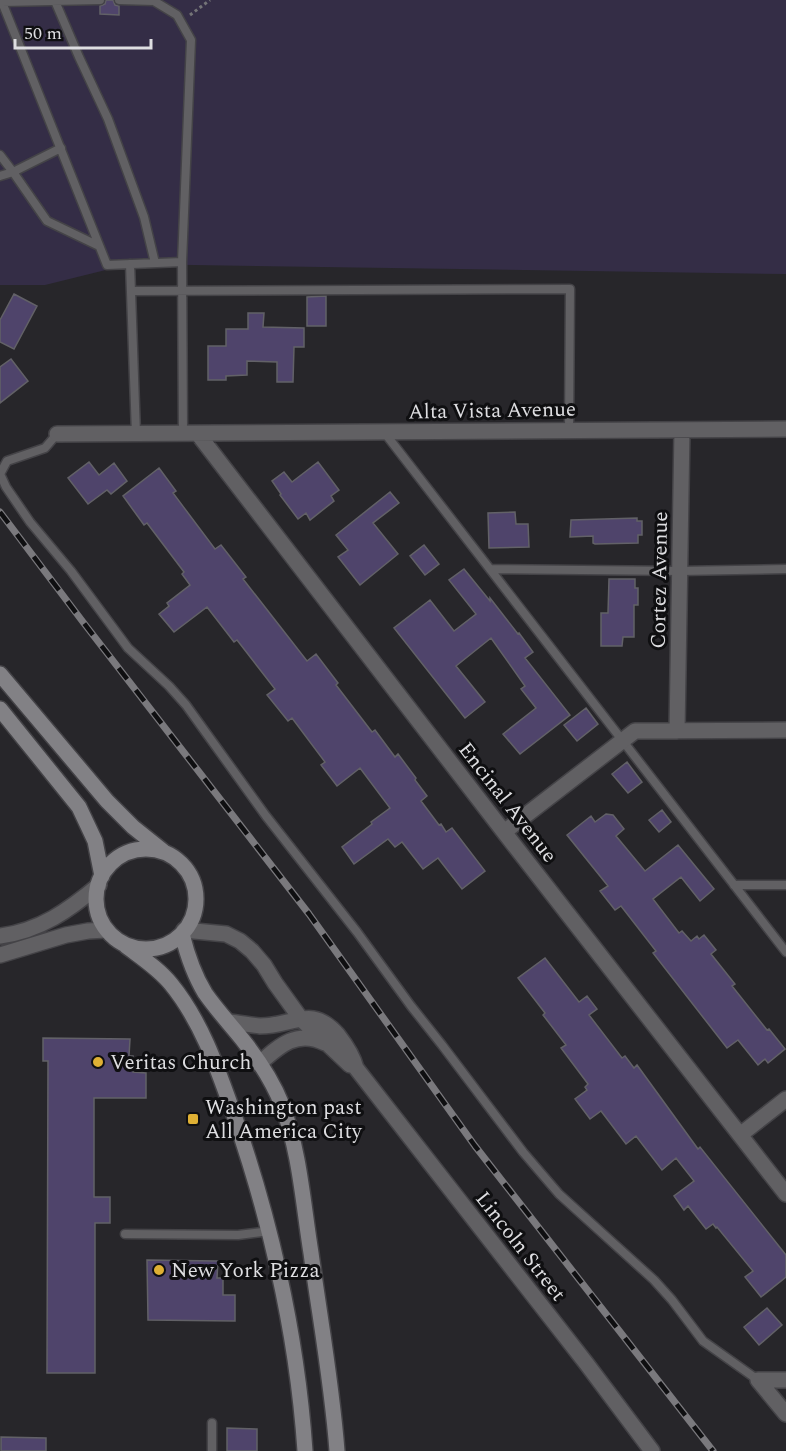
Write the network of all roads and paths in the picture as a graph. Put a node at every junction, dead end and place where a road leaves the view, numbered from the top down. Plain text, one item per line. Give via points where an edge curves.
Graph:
1 (100, 0) edge
2 (119, 0) edge
3 (210, 0) edge
4 (55, 2) junction
5 (181, 22) junction
6 (61, 148) junction
7 (0, 155) edge
8 (12, 172) junction
9 (0, 176) edge
10 (99, 246) junction
11 (182, 262) junction
12 (155, 263) junction
13 (130, 264) junction
14 (131, 291) junction
15 (183, 291) junction
16 (786, 429) edge
17 (569, 430) junction
18 (682, 430) junction
19 (384, 432) junction
20 (57, 434) joint
21 (135, 434) junction
22 (191, 434) junction
23 (490, 569) junction
24 (786, 569) edge
25 (680, 570) junction
26 (0, 674) edge
27 (0, 709) edge
28 (786, 730) edge
29 (677, 731) junction
30 (623, 740) junction
31 (504, 832) junction
32 (166, 853) junction
33 (100, 881) junction
34 (734, 885) junction
35 (786, 885) edge
36 (106, 930) junction
37 (183, 932) junction
38 (0, 936) edge
39 (126, 946) junction
40 (786, 952) edge
41 (0, 955) edge
42 (301, 1019) junction
43 (228, 1022) junction
44 (332, 1047) junction
45 (260, 1064) junction
46 (356, 1068) junction
47 (786, 1099) edge
48 (740, 1135) junction
49 (786, 1194) edge
50 (270, 1231) junction
51 (125, 1234) dead end
52 (758, 1380) junction
53 (786, 1380) edge
54 (786, 1414) edge
55 (212, 1423) dead end
56 (212, 1451) edge
57 (305, 1451) edge
58 (338, 1451) edge
59 (652, 1451) edge

1 - 4 lane
2 - 5 lane via 154,1 177,15
3 - 5 path
4 - 6 lane via 2,2
4 - 12 lane via 108,119 144,217
5 - 11 lane via 191,40
6 - 8 lane
6 - 10 lane
7 - 8 lane
8 - 9 lane
8 - 10 lane via 46,221
10 - 13 lane via 107,265
11 - 12 lane
11 - 15 lane
12 - 13 lane
13 - 14 lane
14 - 15 lane
14 - 21 lane
15 - 17 lane via 570,289
15 - 22 lane
16 - 18 street, Alta Vista Avenue
17 - 18 street, Alta Vista Avenue
17 - 19 street, Alta Vista Avenue
18 - 25 street, Cortez Avenue
19 - 22 street, Alta Vista Avenue
19 - 23 lane
20 - 21 street, Alta Vista Avenue
20 - 52 lane via 45,448 6,461 0,474 30,522 128,648 186,705 530,1161 559,1194 654,1280 703,1341
21 - 22 street, Alta Vista Avenue
22 - 31 street, Encinal Avenue
23 - 25 lane
23 - 30 lane
24 - 25 lane
25 - 29 street, Cortez Avenue
26 - 32 main road via 107,801
27 - 33 main road via 80,807 95,841
28 - 29 street
29 - 30 street via 635,731
30 - 31 street
30 - 34 lane
31 - 48 street, Encinal Avenue
32 - 33 main road via 147,848 128,852 114,861
32 - 37 main road via 179,862 194,887 192,917
33 - 36 main road via 98,908
33 - 38 street via 60,915 18,933
34 - 35 lane
34 - 40 lane
36 - 39 main road
36 - 41 street via 66,935
37 - 39 main road via 158,949
37 - 42 street, Lincoln Street via 226,934 240,941 264,965
37 - 43 main road via 187,954 204,991
39 - 50 main road via 171,984 208,1046
42 - 43 street, Lincoln Street via 261,1026
42 - 44 street, Lincoln Street
42 - 46 street, Lincoln Street via 322,1021 333,1030
43 - 45 main road
44 - 45 street, Lincoln Street via 319,1040 293,1040 280,1045
44 - 46 street, Lincoln Street
45 - 58 main road via 282,1106 297,1164
46 - 59 street, Lincoln Street
47 - 48 street
48 - 49 street, Encinal Avenue
50 - 51 lane via 238,1235
50 - 57 main road via 287,1309
52 - 53 street
52 - 54 street
55 - 56 lane

